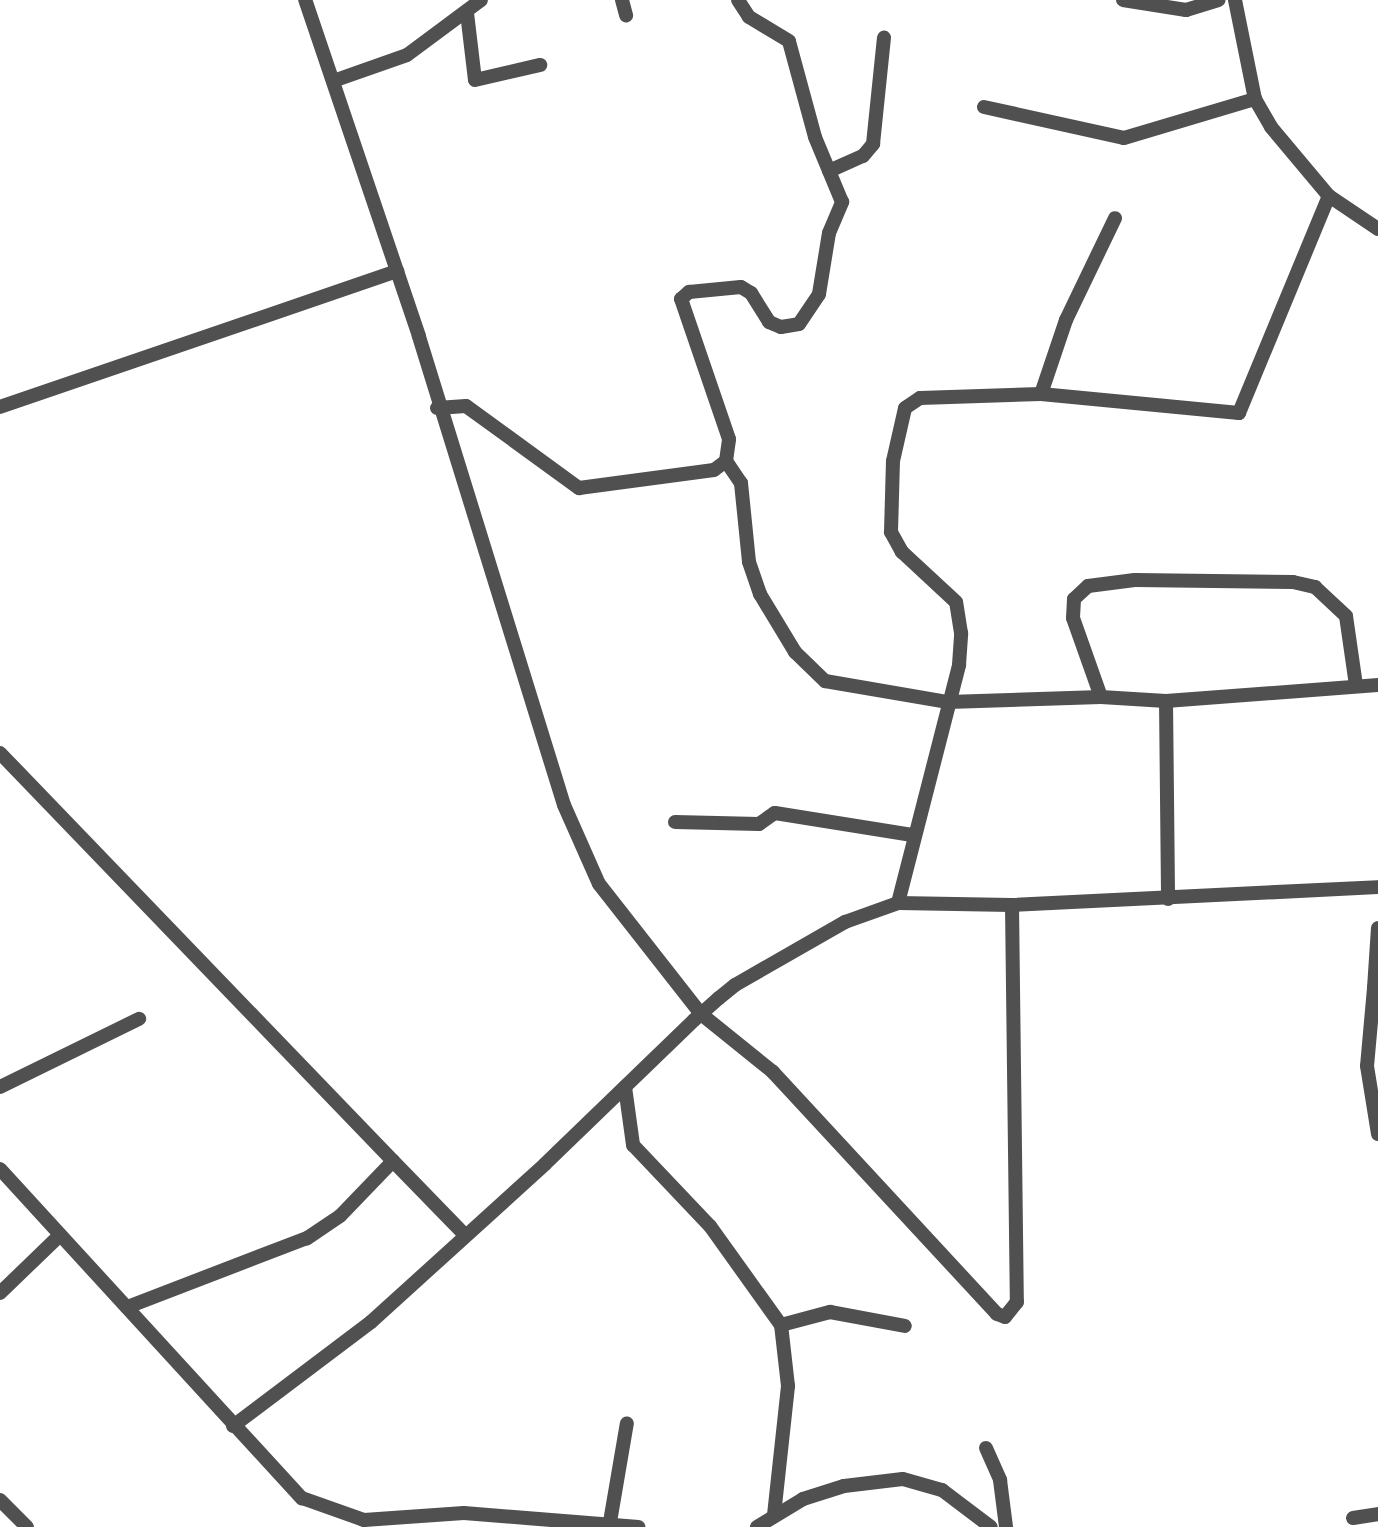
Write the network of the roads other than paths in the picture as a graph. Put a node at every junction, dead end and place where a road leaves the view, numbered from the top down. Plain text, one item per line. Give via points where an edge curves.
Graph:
1 (305, 0) edge
2 (481, 0) edge
3 (622, 0) edge
4 (738, 0) edge
5 (1122, 0) edge
6 (1219, 0) edge
7 (1235, 0) edge
8 (467, 13) junction
9 (626, 15) dead end
10 (884, 38) dead end
11 (540, 65) dead end
12 (336, 80) junction
13 (1255, 99) junction
14 (984, 107) dead end
15 (829, 172) junction
16 (1328, 196) junction
17 (1115, 218) dead end
18 (1378, 229) edge
19 (397, 271) junction
20 (1041, 394) junction
21 (0, 407) edge
22 (437, 408) junction
23 (726, 461) junction
24 (1356, 685) junction
25 (1378, 685) edge
26 (1101, 697) junction
27 (1166, 701) junction
28 (948, 702) junction
29 (0, 753) edge
30 (675, 822) dead end
31 (912, 835) junction
32 (1378, 887) edge
33 (1168, 899) junction
34 (898, 903) junction
35 (1012, 905) junction
36 (1378, 928) edge
37 (1376, 988) edge
38 (701, 1014) junction
39 (139, 1019) dead end
40 (0, 1087) edge
41 (625, 1087) junction
42 (1378, 1134) edge
43 (393, 1161) junction
44 (0, 1169) edge
45 (60, 1235) junction
46 (465, 1235) junction
47 (0, 1293) edge
48 (127, 1307) junction
49 (781, 1325) junction
50 (905, 1326) dead end
51 (627, 1423) dead end
52 (233, 1426) junction
53 (986, 1448) dead end
54 (0, 1500) edge
55 (1378, 1514) edge
56 (774, 1515) junction
57 (1353, 1518) dead end
58 (610, 1522) junction
59 (364, 1523) edge
60 (27, 1527) edge
61 (638, 1527) edge
62 (757, 1527) edge
63 (991, 1527) edge
64 (1006, 1527) edge

1 - 12 street
2 - 8 street
3 - 9 street
4 - 15 street via 749,17 789,41
5 - 6 street via 1186,10
7 - 13 street
8 - 11 street via 475,80
8 - 12 street via 407,55
10 - 15 street via 873,144 863,156
12 - 19 street
13 - 14 street via 1124,138
13 - 16 street via 1295,160
15 - 23 street via 841,194 841,211 829,233 820,294 806,319 775,325 741,287 689,292 681,299 729,439
16 - 18 street
16 - 20 street via 1239,413
17 - 20 street via 1066,320
19 - 21 street
19 - 22 street
20 - 28 street via 920,398 901,415 888,520 895,544 949,594 960,614 959,665
22 - 23 street via 467,406 579,488 714,470
22 - 38 street via 565,805 614,908
23 - 28 street via 741,483 749,562 760,594 808,668 844,687
24 - 25 street
24 - 26 street via 1346,616 1315,587 1293,582 1135,580 1088,586 1074,599 1073,618
24 - 27 street
26 - 27 street
26 - 28 street
27 - 33 street
28 - 31 street
29 - 43 street
30 - 31 street via 759,824 775,813
31 - 34 street
32 - 33 street
33 - 35 street
34 - 35 street
34 - 38 street via 812,939 735,985
35 - 38 street via 1017,1302 1005,1317 773,1072
36 - 37 street
37 - 42 street via 1367,1066
38 - 41 street
39 - 40 street
41 - 46 street
41 - 49 street via 633,1145 710,1226
43 - 46 street
43 - 48 street via 340,1216 307,1238
44 - 45 street
45 - 47 street
45 - 48 street
46 - 52 street via 362,1330
48 - 52 street
49 - 50 street via 830,1312
49 - 56 street via 788,1386
51 - 58 street
52 - 59 street via 302,1497
53 - 64 street via 1000,1480
54 - 60 street
55 - 57 street
56 - 62 street
56 - 63 street via 844,1486 914,1480 942,1490
58 - 59 street via 464,1513
58 - 61 street

